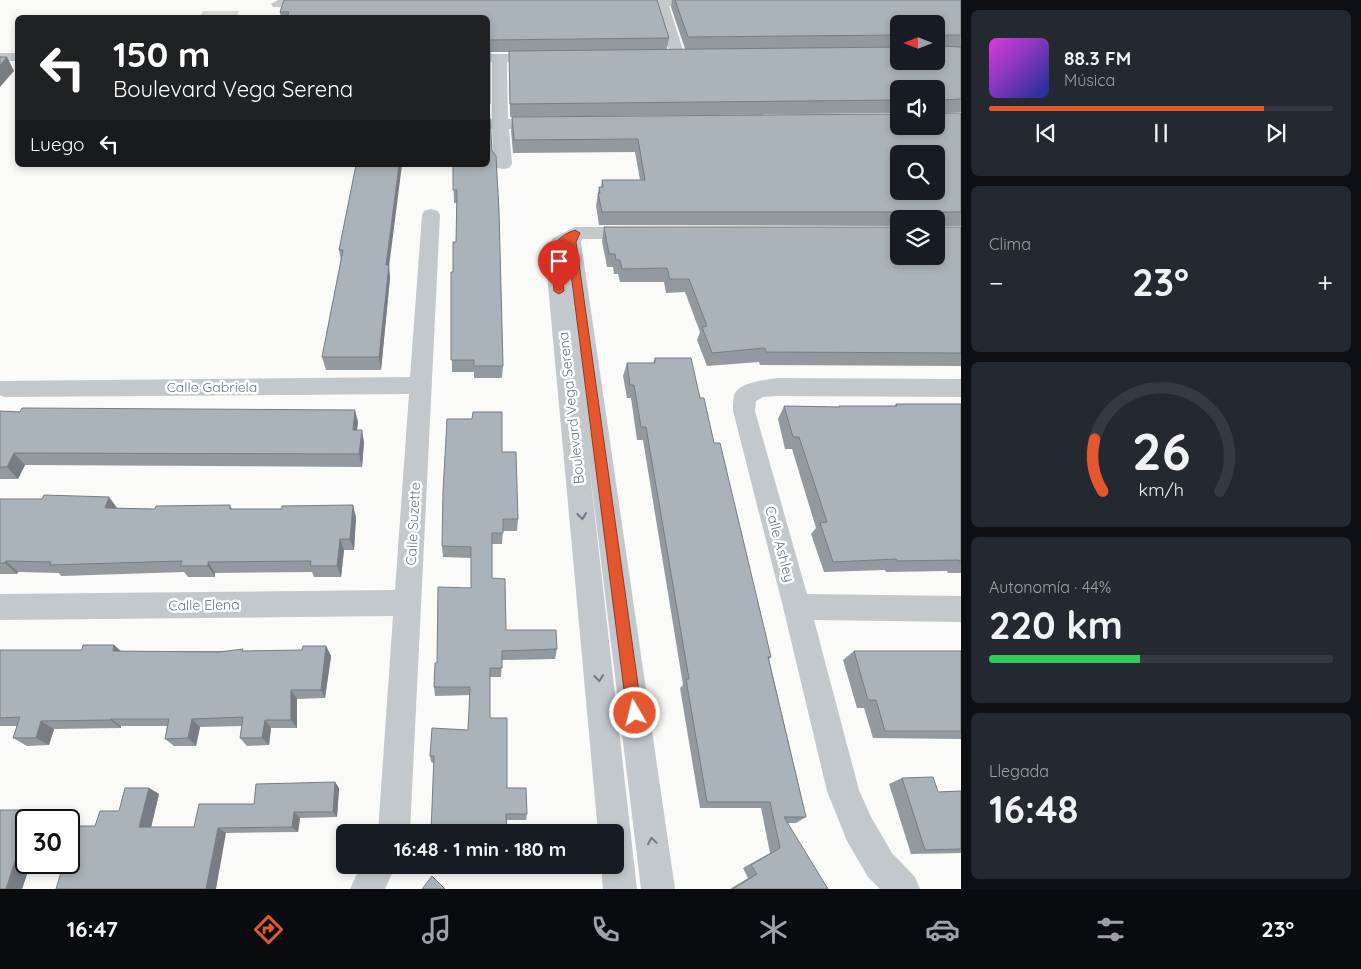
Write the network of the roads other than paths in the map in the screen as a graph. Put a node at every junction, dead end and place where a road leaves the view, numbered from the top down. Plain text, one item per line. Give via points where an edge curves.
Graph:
1 (661, 1) edge
2 (720, 1) edge
3 (612, 2) edge
4 (327, 4) edge
5 (277, 7) edge
6 (677, 56) edge
7 (0, 57) edge
8 (15, 57) edge
9 (558, 57) edge
10 (493, 58) edge
11 (557, 123) edge
12 (494, 124) edge
13 (503, 164) dead end
14 (431, 215) dead end
15 (575, 233) junction
16 (654, 233) edge
17 (421, 385) junction
18 (4, 388) dead end
19 (961, 388) edge
20 (408, 603) junction
21 (798, 607) junction
22 (0, 608) edge
23 (961, 608) edge
24 (394, 824) edge
25 (613, 824) edge
26 (374, 874) edge
27 (618, 874) edge
28 (367, 889) edge
29 (620, 889) edge
30 (658, 889) edge
31 (903, 889) edge

1 - 2 street
1 - 3 street
1 - 6 street
4 - 5 street
7 - 8 street
9 - 10 street
10 - 12 street
11 - 12 street
12 - 13 street
14 - 17 street, Calle Suzette
15 - 16 street
15 -> 25 street, Boulevard Vega Serena via 560,242 555,252
30 -> 15 street, Boulevard Vega Serena via 571,242
17 - 18 street, Calle Gabriela
17 - 20 street, Calle Suzette
19 - 21 street, Calle Ashley via 778,387 760,389 745,396 744,411
20 - 22 street, Calle Elena
20 - 24 street, Calle Suzette
21 - 23 street
21 - 31 street, Calle Ashley via 843,791 880,865
26 - 28 street
27 - 29 street

